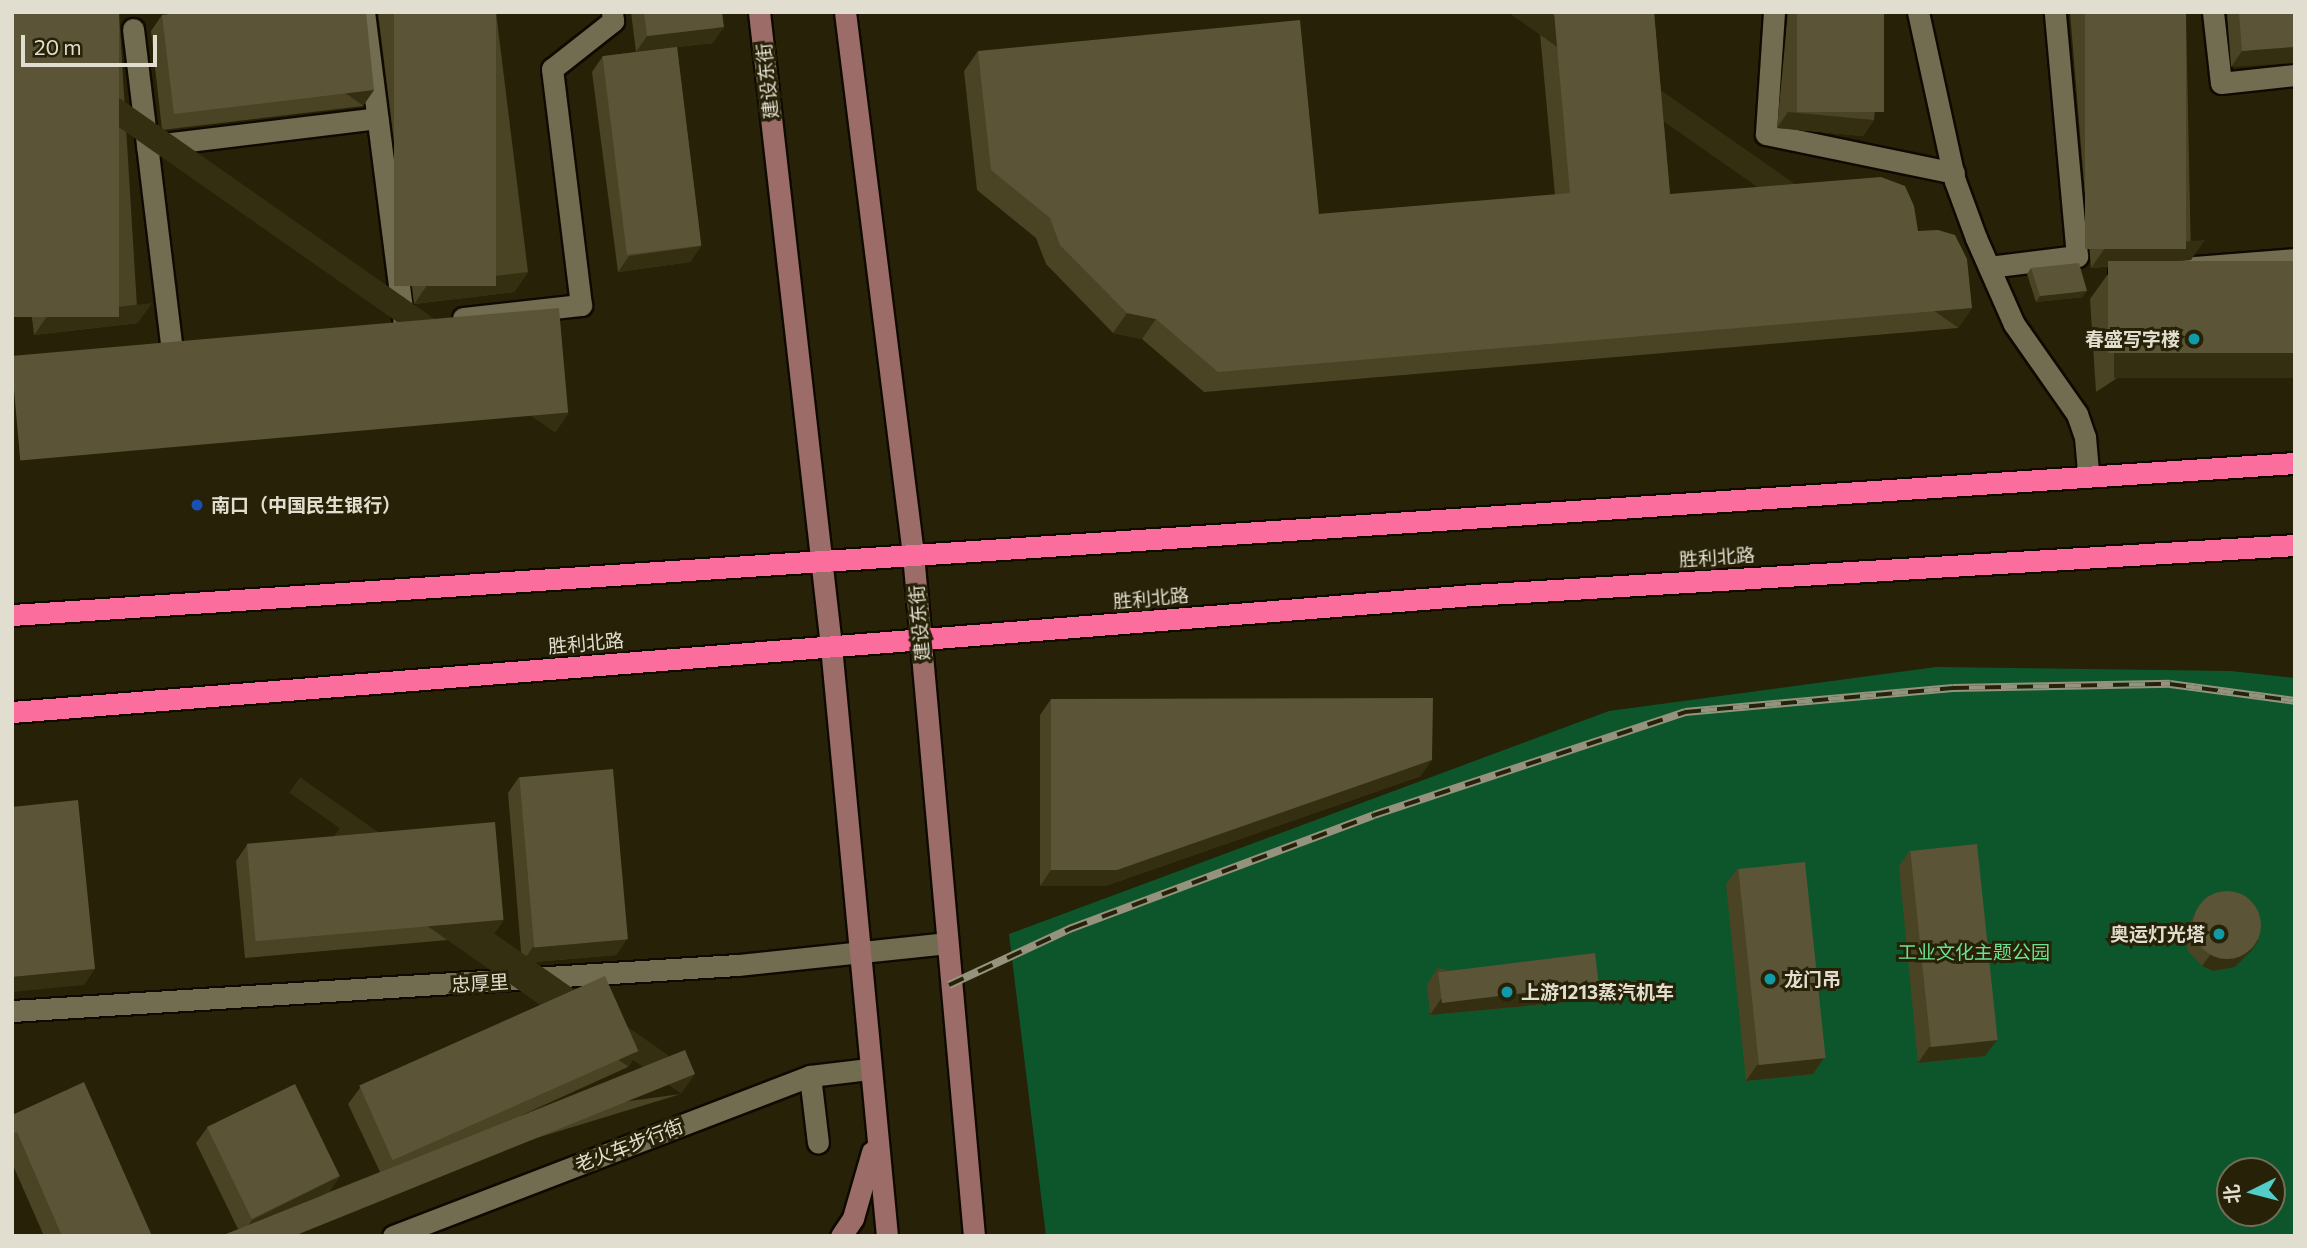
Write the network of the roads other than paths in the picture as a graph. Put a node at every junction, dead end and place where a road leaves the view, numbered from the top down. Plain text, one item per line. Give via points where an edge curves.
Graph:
1 (364, 12) edge
2 (612, 12) edge
3 (759, 12) edge
4 (845, 12) edge
5 (1774, 12) edge
6 (2055, 12) edge
7 (2213, 12) edge
8 (1919, 13) edge
9 (134, 29) dead end
10 (2295, 75) edge
11 (377, 118) junction
12 (147, 146) junction
13 (1954, 173) junction
14 (2295, 258) edge
15 (1989, 267) junction
16 (2110, 274) edge
17 (404, 324) junction
18 (376, 328) edge
19 (199, 348) edge
20 (172, 351) junction
21 (145, 354) edge
22 (2295, 463) edge
23 (2088, 475) junction
24 (2295, 545) edge
25 (913, 554) junction
26 (821, 560) junction
27 (12, 615) edge
28 (921, 640) junction
29 (831, 646) junction
30 (12, 712) edge
31 (947, 943) junction
32 (858, 951) junction
33 (12, 1011) edge
34 (869, 1069) junction
35 (810, 1076) junction
36 (876, 1129) junction
37 (818, 1143) dead end
38 (393, 1236) edge
39 (841, 1236) edge
40 (887, 1236) edge
41 (975, 1236) edge

1 - 11 street
2 - 17 street via 613,21 552,69 581,305
3 - 26 main road, 建设东街
4 - 25 main road, 建设东街
5 - 13 street via 1766,134
6 - 15 street via 2077,256
7 - 10 street via 2221,83
8 - 13 street
9 - 12 street
11 - 12 street
11 - 17 street
12 - 20 street
13 - 15 street
14 - 16 street
15 - 23 street via 2014,324 2077,414 2085,437
17 - 18 street
19 - 20 street
20 - 21 street
22 - 23 highway
23 - 25 highway
24 - 28 highway, 胜利北路 via 1473,595
25 - 26 highway
25 - 28 main road, 建设东街
26 - 27 highway
26 - 29 main road, 建设东街
28 - 29 highway, 胜利北路
28 - 31 main road, 建设东街
29 - 30 highway, 胜利北路
29 - 32 main road, 建设东街
31 - 32 street, 忠厚里
31 - 41 main road, 建设东街
32 - 33 street, 忠厚里 via 696,968
32 - 34 main road, 建设东街
34 - 35 street, 老火车步行街
34 - 36 main road, 建设东街
35 - 37 street
35 - 38 street, 老火车步行街
36 - 39 main road via 869,1171 853,1218
36 - 40 main road, 建设东街

